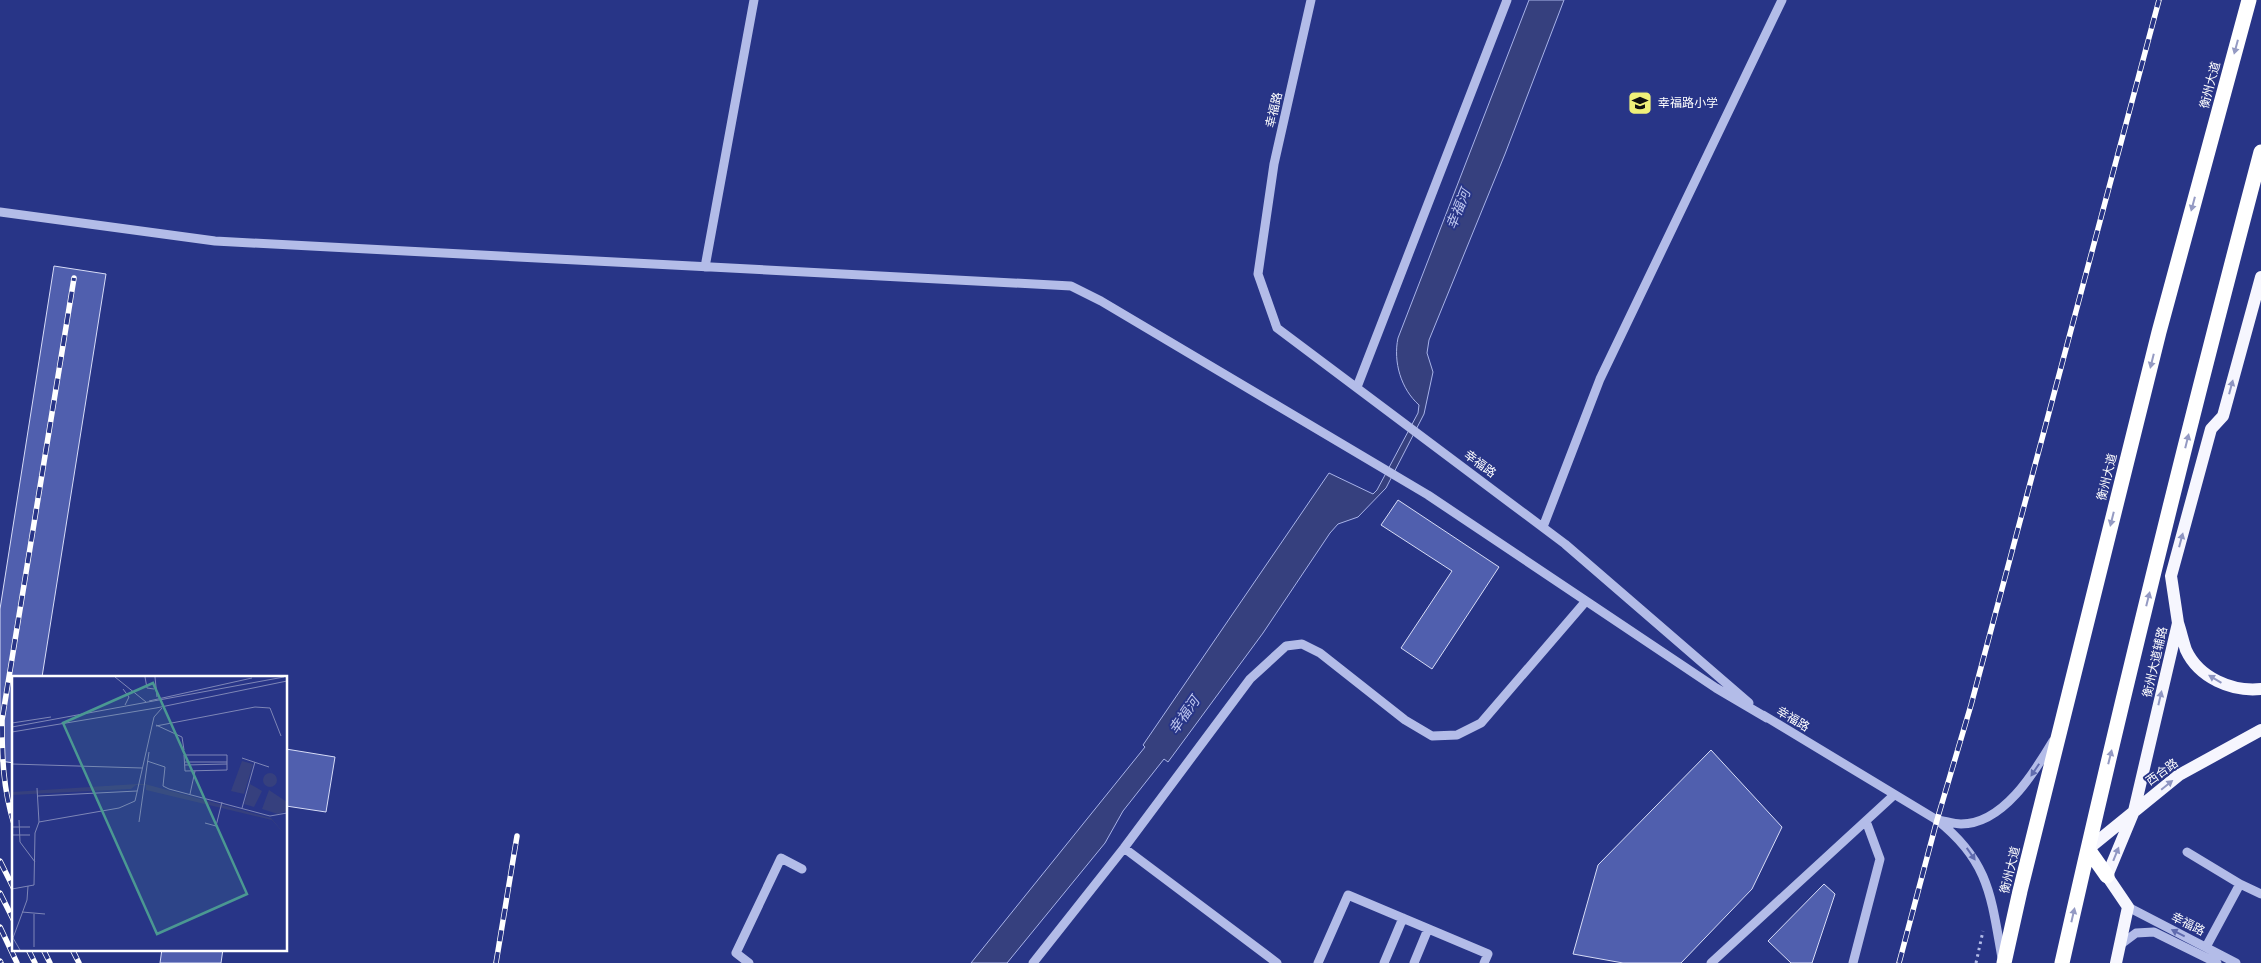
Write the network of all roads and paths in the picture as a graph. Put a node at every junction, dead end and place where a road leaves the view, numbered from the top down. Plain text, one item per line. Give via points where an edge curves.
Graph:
1 (754, 0) edge
2 (1311, 0) edge
3 (1507, 0) edge
4 (1782, 0) edge
5 (2248, 0) edge
6 (2261, 152) edge
7 (0, 212) edge
8 (705, 267) junction
9 (2261, 277) edge
10 (1357, 387) junction
11 (1543, 527) junction
12 (2159, 554) junction
13 (2171, 576) junction
14 (1586, 601) junction
15 (2178, 623) junction
16 (2261, 689) edge
17 (1767, 718) junction
18 (2060, 728) junction
19 (2261, 730) edge
20 (1894, 795) junction
21 (2134, 811) junction
22 (1937, 820) junction
23 (1866, 821) junction
24 (1124, 848) junction
25 (2088, 848) junction
26 (2188, 852) dead end
27 (802, 869) dead end
28 (2107, 876) junction
29 (2240, 884) junction
30 (2261, 894) edge
31 (2128, 907) junction
32 (1403, 918) junction
33 (1428, 929) junction
34 (2120, 946) junction
35 (2206, 947) junction
36 (749, 963) edge
37 (1032, 963) edge
38 (1277, 963) edge
39 (1318, 963) edge
40 (1384, 963) edge
41 (1414, 963) edge
42 (1484, 963) edge
43 (1711, 963) edge
44 (1853, 963) edge
45 (2003, 963) edge
46 (2062, 963) edge
47 (2116, 963) edge
48 (2216, 963) edge
49 (2236, 963) edge

1 - 8 street
2 - 10 street, 幸福路 via 1274,164 1258,274 1278,328
3 - 10 street
4 - 11 street via 1600,379
5 -> 18 highway, 衡州大道 via 2159,332
12 -> 6 highway
7 - 8 street via 215,242
8 - 14 street via 1071,286 1428,495
13 -> 9 main road, 衡州大道辅路 via 2211,429 2223,416
10 - 11 street, 幸福路
11 - 17 street, 幸福路
12 - 13 main road
25 -> 12 highway
13 - 15 main road, 衡州大道辅路
14 - 17 street
14 - 24 street via 1481,723 1457,735 1432,736 1405,720 1320,653 1302,644 1286,646 1250,679
16 -> 15 main road via 2236,688 2215,681 2199,668 2187,651
21 -> 15 main road, 衡州大道辅路
17 - 20 street, 幸福路
18 -> 22 street via 2035,772 2010,802 1979,820 1962,824
18 - 45 highway, 衡州大道
21 -> 19 main road, 西合路 via 2179,775
20 - 22 street, 幸福路
20 - 23 street
21 - 25 main road, 西合路
28 -> 21 main road, 衡州大道辅路
22 -> 45 street via 1966,846 1986,879
23 - 43 street
23 - 44 street via 1880,859
24 - 37 street
24 - 38 street
25 - 28 highway
46 -> 25 highway
26 - 29 street
27 - 36 street via 781,858 736,953
28 - 31 main road
29 - 30 street
29 - 35 street
31 - 34 main road
35 -> 31 street, 幸福路
32 - 33 street
32 - 39 street via 1348,895
32 - 40 street
33 - 41 street
33 - 42 street via 1488,954
34 - 47 main road
34 - 48 street, 幸福路 via 2136,933 2154,932
35 - 49 street, 幸福路

